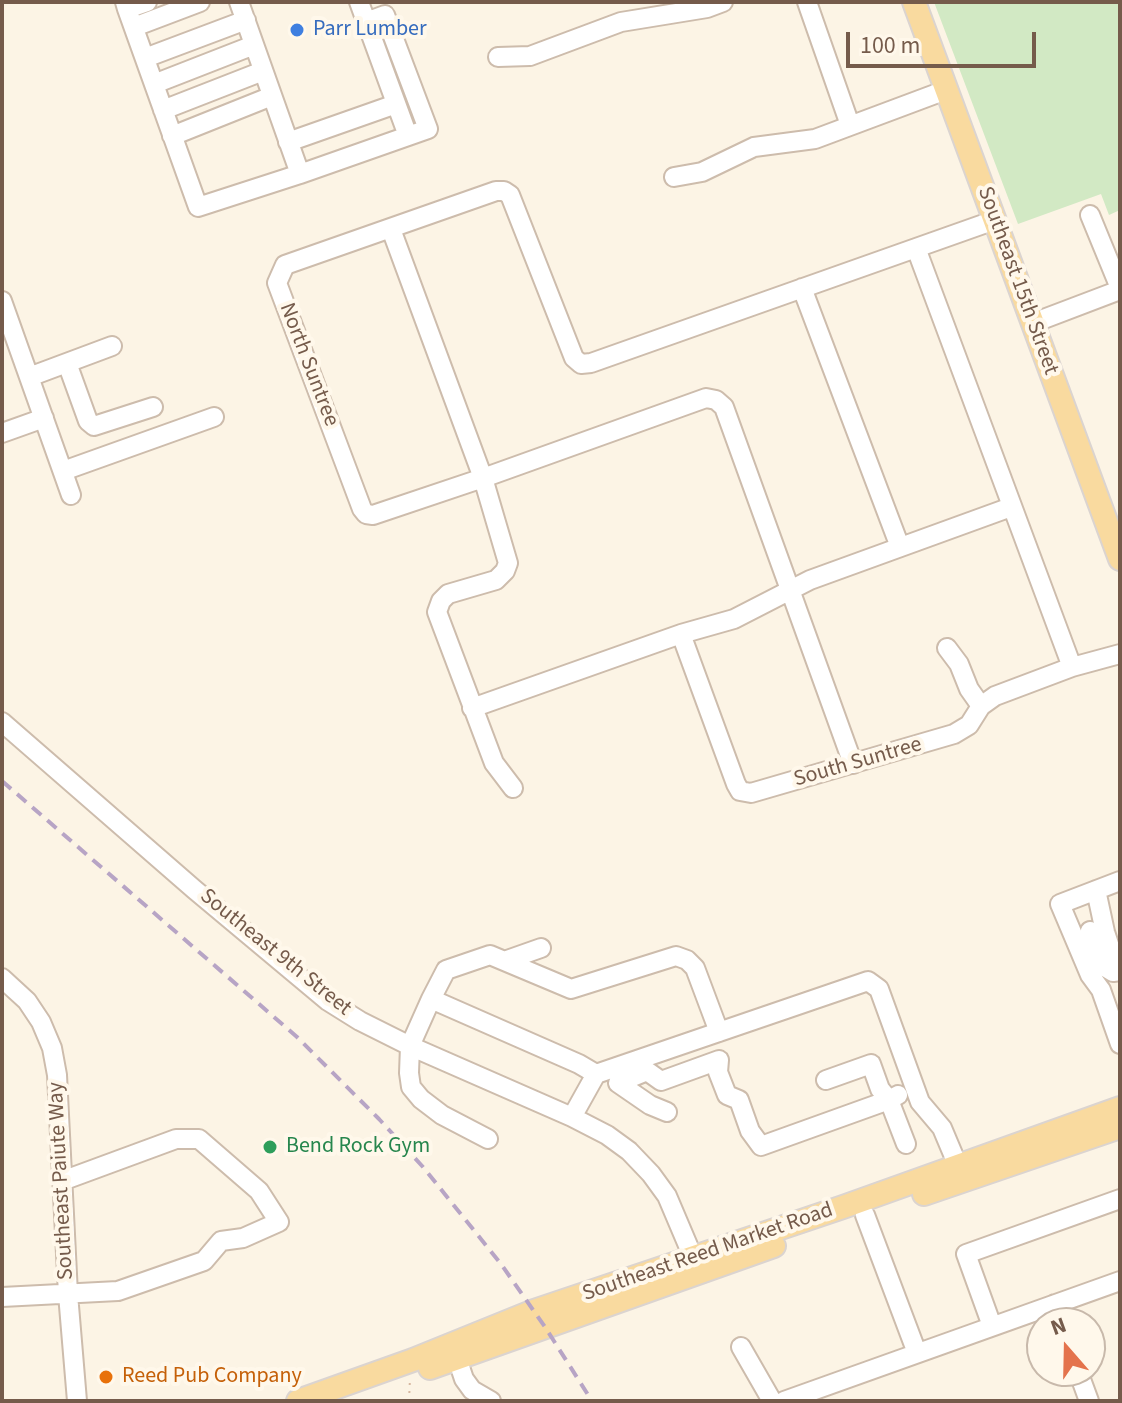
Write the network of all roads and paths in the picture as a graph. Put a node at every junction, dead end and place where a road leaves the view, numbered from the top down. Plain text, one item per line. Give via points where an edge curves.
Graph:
1 (147, 2) edge
2 (200, 2) edge
3 (239, 2) edge
4 (359, 2) edge
5 (723, 2) edge
6 (807, 2) edge
7 (914, 2) edge
8 (128, 13) edge
9 (246, 20) junction
10 (366, 22) junction
11 (254, 45) junction
12 (498, 57) dead end
13 (145, 58) junction
14 (263, 71) junction
15 (154, 84) junction
16 (946, 90) junction
17 (272, 96) junction
18 (396, 104) junction
19 (163, 110) junction
20 (850, 125) junction
21 (172, 136) junction
22 (408, 136) junction
23 (288, 142) junction
24 (300, 174) junction
25 (674, 177) dead end
26 (1090, 215) dead end
27 (995, 220) junction
28 (391, 229) junction
29 (916, 248) junction
30 (802, 288) junction
31 (1120, 289) edge
32 (4, 310) edge
33 (1033, 323) junction
34 (112, 346) dead end
35 (67, 363) junction
36 (29, 377) junction
37 (153, 407) dead end
38 (214, 417) dead end
39 (44, 418) junction
40 (2, 433) edge
41 (63, 471) junction
42 (483, 478) junction
43 (71, 495) dead end
44 (1011, 507) junction
45 (900, 547) junction
46 (1120, 559) edge
47 (791, 590) junction
48 (681, 634) junction
49 (947, 648) dead end
50 (1120, 654) edge
51 (1072, 667) junction
52 (981, 706) junction
53 (472, 708) junction
54 (2, 722) edge
55 (853, 764) junction
56 (513, 788) dead end
57 (1120, 881) edge
58 (1096, 890) junction
59 (1106, 926) edge
60 (541, 948) dead end
61 (507, 960) junction
62 (1118, 966) edge
63 (2, 978) edge
64 (431, 999) junction
65 (714, 1033) junction
66 (1120, 1044) edge
67 (410, 1046) junction
68 (719, 1060) junction
69 (596, 1074) junction
70 (826, 1080) dead end
71 (661, 1081) junction
72 (914, 1086) junction
73 (889, 1100) junction
74 (1120, 1108) edge
75 (572, 1117) junction
76 (1120, 1127) edge
77 (488, 1139) dead end
78 (906, 1144) dead end
79 (958, 1166) junction
80 (62, 1181) junction
81 (1120, 1199) edge
82 (865, 1215) junction
83 (696, 1265) junction
84 (1120, 1281) edge
85 (68, 1294) junction
86 (2, 1297) edge
87 (1055, 1304) junction
88 (1056, 1307) edge
89 (992, 1326) junction
90 (741, 1347) dead end
91 (917, 1353) junction
92 (457, 1358) junction
93 (410, 1376) junction
94 (77, 1401) edge
95 (298, 1401) edge
96 (343, 1401) edge
97 (409, 1401) edge
98 (491, 1401) edge
99 (772, 1401) edge
100 (784, 1401) edge

1 - 8 street
2 - 8 street
3 - 9 street
4 - 10 street
5 - 12 street via 621,22 530,56
6 - 20 street
7 - 16 main road, Southeast 15th Street
8 - 13 street
9 - 11 street
9 - 13 street
10 - 18 street
10 - 22 street via 385,15 428,129
11 - 14 street
11 - 15 street
13 - 15 street
14 - 17 street
14 - 19 street
15 - 19 street
16 - 20 street
16 - 27 main road, Southeast 15th Street
17 - 21 street
17 - 23 street
18 - 22 street
18 - 23 street
19 - 21 street
20 - 25 street via 815,139 754,147 702,172
21 - 24 street via 198,207
22 - 24 street
23 - 24 street
26 - 31 street
27 - 29 street, North Suntree
27 - 33 main road, Southeast 15th Street
28 - 30 street, North Suntree via 496,191 510,195 574,358 581,364
28 - 42 street
28 - 42 street, North Suntree via 285,265 277,283 366,514
29 - 30 street, North Suntree
29 - 44 street
30 - 45 street
31 - 33 street
32 - 36 street
33 - 46 main road, Southeast 15th Street
34 - 35 street
35 - 36 street
35 - 37 street via 94,426
36 - 39 street
38 - 41 street
39 - 40 street
39 - 41 street
41 - 43 street
42 - 47 street, North Suntree via 706,398 716,400 724,407
42 - 53 street via 508,563 496,580 448,594 437,612
44 - 45 street
44 - 51 street
45 - 47 street
47 - 48 street via 734,619
47 - 55 street, North Suntree
48 - 53 street
48 - 55 street, South Suntree via 740,791 751,793
49 - 52 street
50 - 51 street, South Suntree
51 - 52 street, South Suntree
52 - 55 street, South Suntree via 969,725 954,734
53 - 56 street via 494,763
54 - 67 street, Southeast 9th Street via 302,981 360,1021
57 - 58 street
58 - 59 street
58 - 59 street via 1060,904
59 - 62 street
59 - 66 street via 1090,975 1101,990
60 - 61 street
61 - 64 street via 490,955 446,970
61 - 65 street via 571,989 676,956 695,968
63 - 80 street, Southeast Paiute Way via 27,1001 52,1048
64 - 67 street
64 - 69 street
65 - 68 street
65 - 69 street
65 - 72 street via 868,981 879,989
67 - 75 street, Southeast 9th Street
67 - 77 street via 411,1087 421,1099
68 - 71 street
68 - 73 street via 727,1095 739,1100 761,1146
69 - 75 street
70 - 73 street via 871,1064
71 - 71 street via 647,1071 618,1083 663,1110
72 - 73 street
72 - 79 street via 948,1139
73 - 78 street
74 - 79 main road, Southeast Reed Market Road
75 - 83 street, Southeast 9th Street via 607,1135 651,1174 667,1196
76 - 82 main road, Southeast Reed Market Road
79 - 83 main road, Southeast Reed Market Road
80 - 85 street, Southeast Paiute Way
80 - 85 street via 176,1139 199,1139 259,1191 279,1222 221,1241 204,1261 153,1281 118,1291
81 - 89 street via 966,1254
82 - 83 main road, Southeast Reed Market Road
82 - 91 street
83 - 92 main road, Southeast Reed Market Road
83 - 95 main road, Southeast Reed Market Road via 534,1311
84 - 87 street
85 - 86 street
85 - 94 street, Southeast Paiute Way
87 - 88 street
87 - 89 street
89 - 91 street
90 - 99 street
91 - 100 street
92 - 93 main road, Southeast Reed Market Road
92 - 98 street via 472,1390
93 - 96 main road, Southeast Reed Market Road
93 - 97 path

